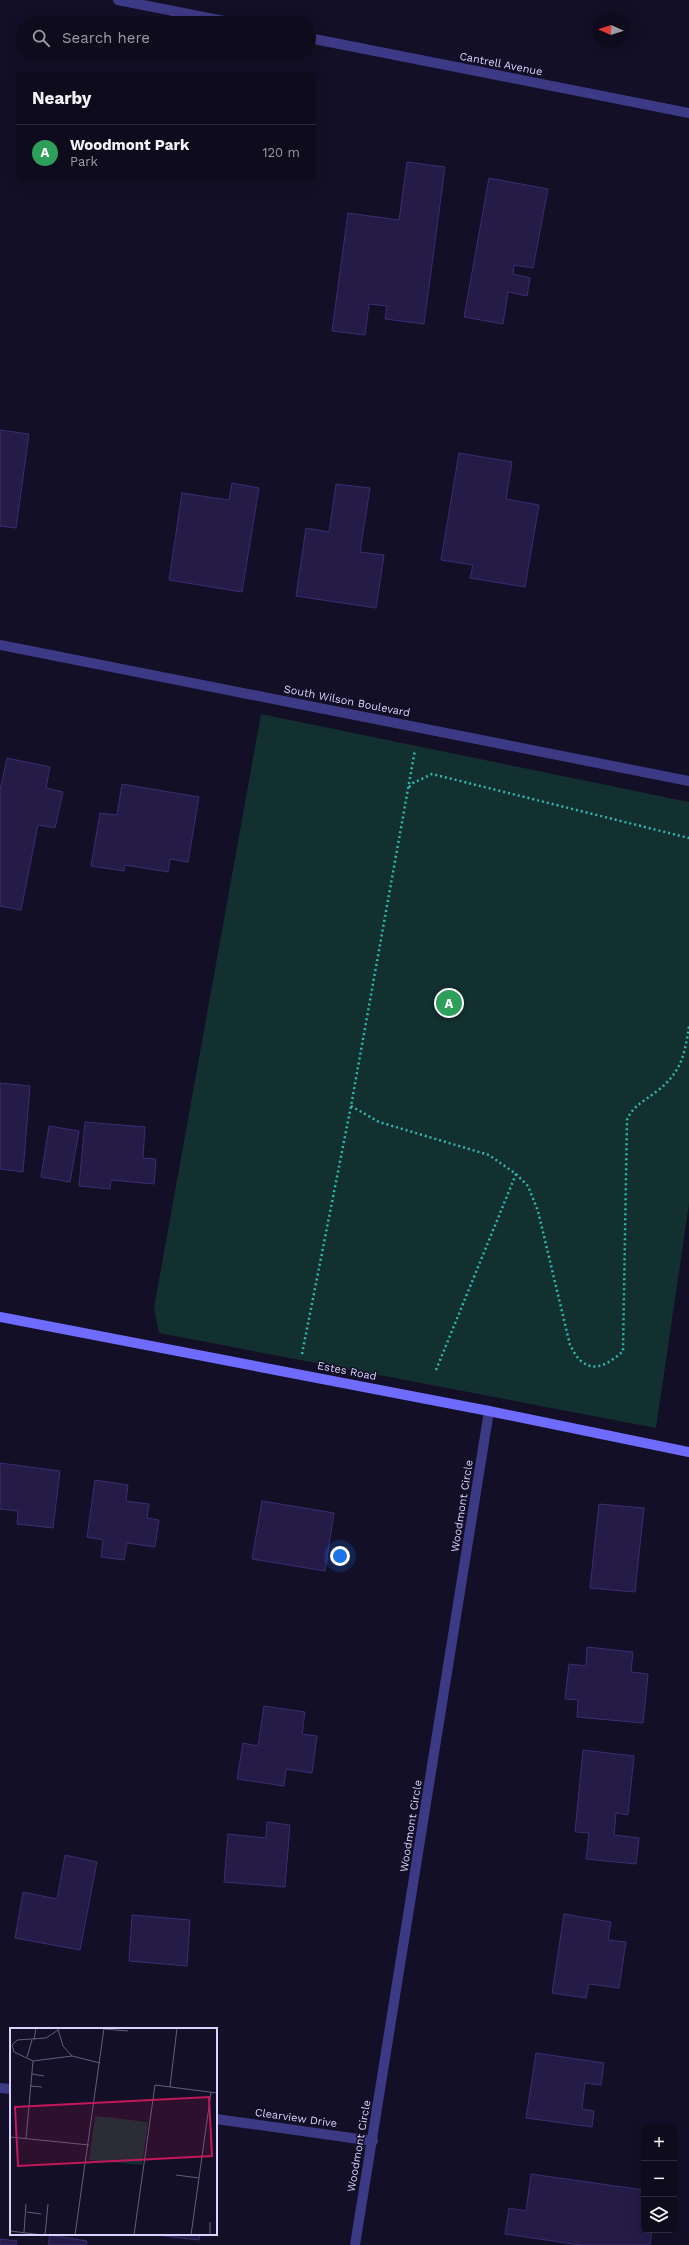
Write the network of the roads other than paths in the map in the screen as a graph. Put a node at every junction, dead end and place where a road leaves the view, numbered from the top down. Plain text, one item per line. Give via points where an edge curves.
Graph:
1 (118, 0) edge
2 (199, 16) edge
3 (316, 39) edge
4 (689, 113) edge
5 (0, 645) edge
6 (689, 781) edge
7 (0, 1317) edge
8 (489, 1411) junction
9 (689, 1452) edge
10 (0, 2088) edge
11 (10, 2089) edge
12 (217, 2118) edge
13 (373, 2141) junction
14 (355, 2245) edge

1 - 2 street
3 - 4 street, Cantrell Avenue
5 - 6 street, South Wilson Boulevard
7 - 8 street, Estes Road
8 - 9 street, Estes Road
8 - 13 street, Woodmont Circle
10 - 11 street
12 - 13 street, Clearview Drive
13 - 14 street, Woodmont Circle

